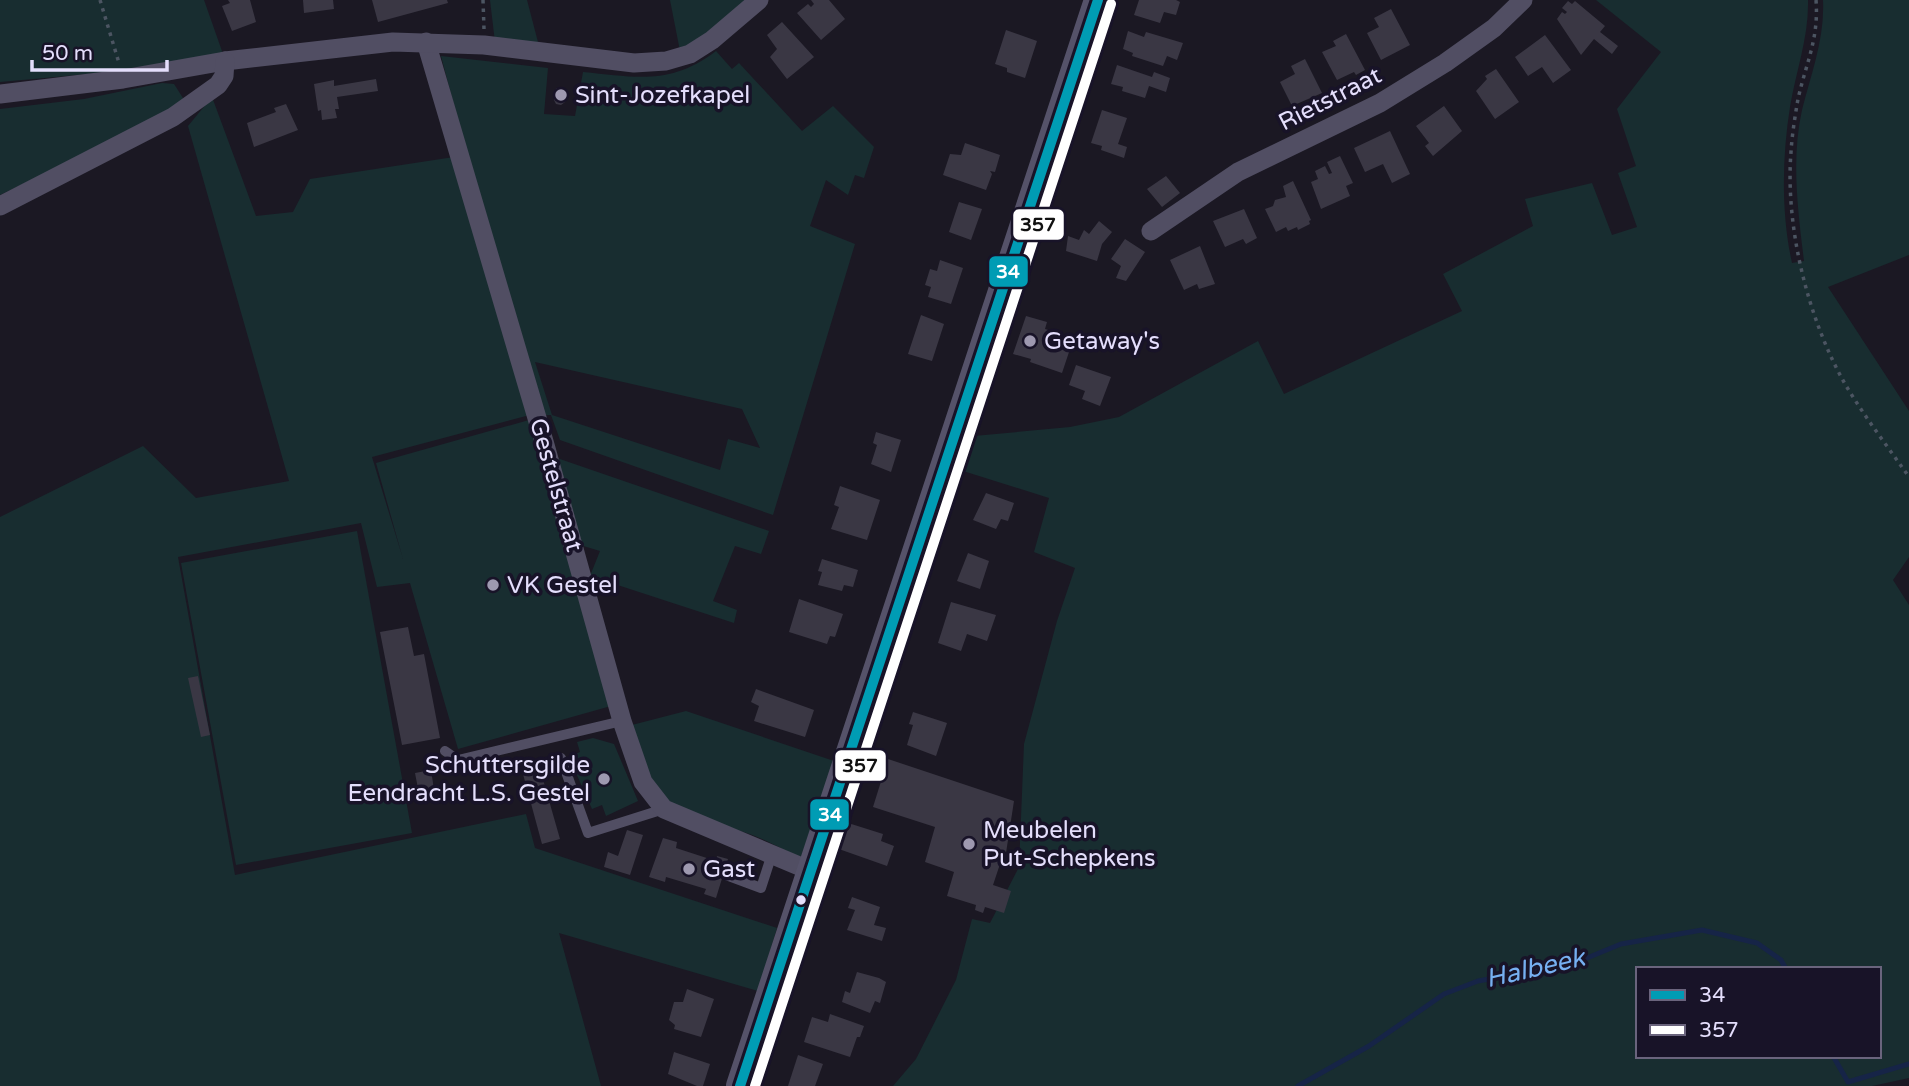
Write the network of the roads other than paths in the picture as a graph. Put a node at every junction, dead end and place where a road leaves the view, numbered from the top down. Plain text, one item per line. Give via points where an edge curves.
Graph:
1 (759, 0) edge
2 (1098, 0) edge
3 (1523, 0) edge
4 (426, 42) junction
5 (225, 61) junction
6 (0, 94) edge
7 (0, 206) edge
8 (1151, 231) dead end
9 (622, 721) junction
10 (445, 751) dead end
11 (561, 758) dead end
12 (664, 809) junction
13 (772, 854) junction
14 (811, 871) junction
15 (726, 875) dead end
16 (740, 1086) edge

1 - 4 street via 712,40 690,54 666,61 634,63
2 - 14 main road
3 - 8 street, Rietstraat via 1494,28 1445,63 1380,103 1238,172
4 - 5 street
4 - 9 street, Gestelstraat
5 - 6 street
5 - 7 street via 218,85 173,117
9 - 10 lane via 458,760
9 - 12 street, Gestelstraat via 643,782
11 - 12 lane via 589,833
12 - 13 street, Gestelstraat
13 - 14 street, Gestelstraat
13 - 15 lane via 761,888
14 - 16 main road

